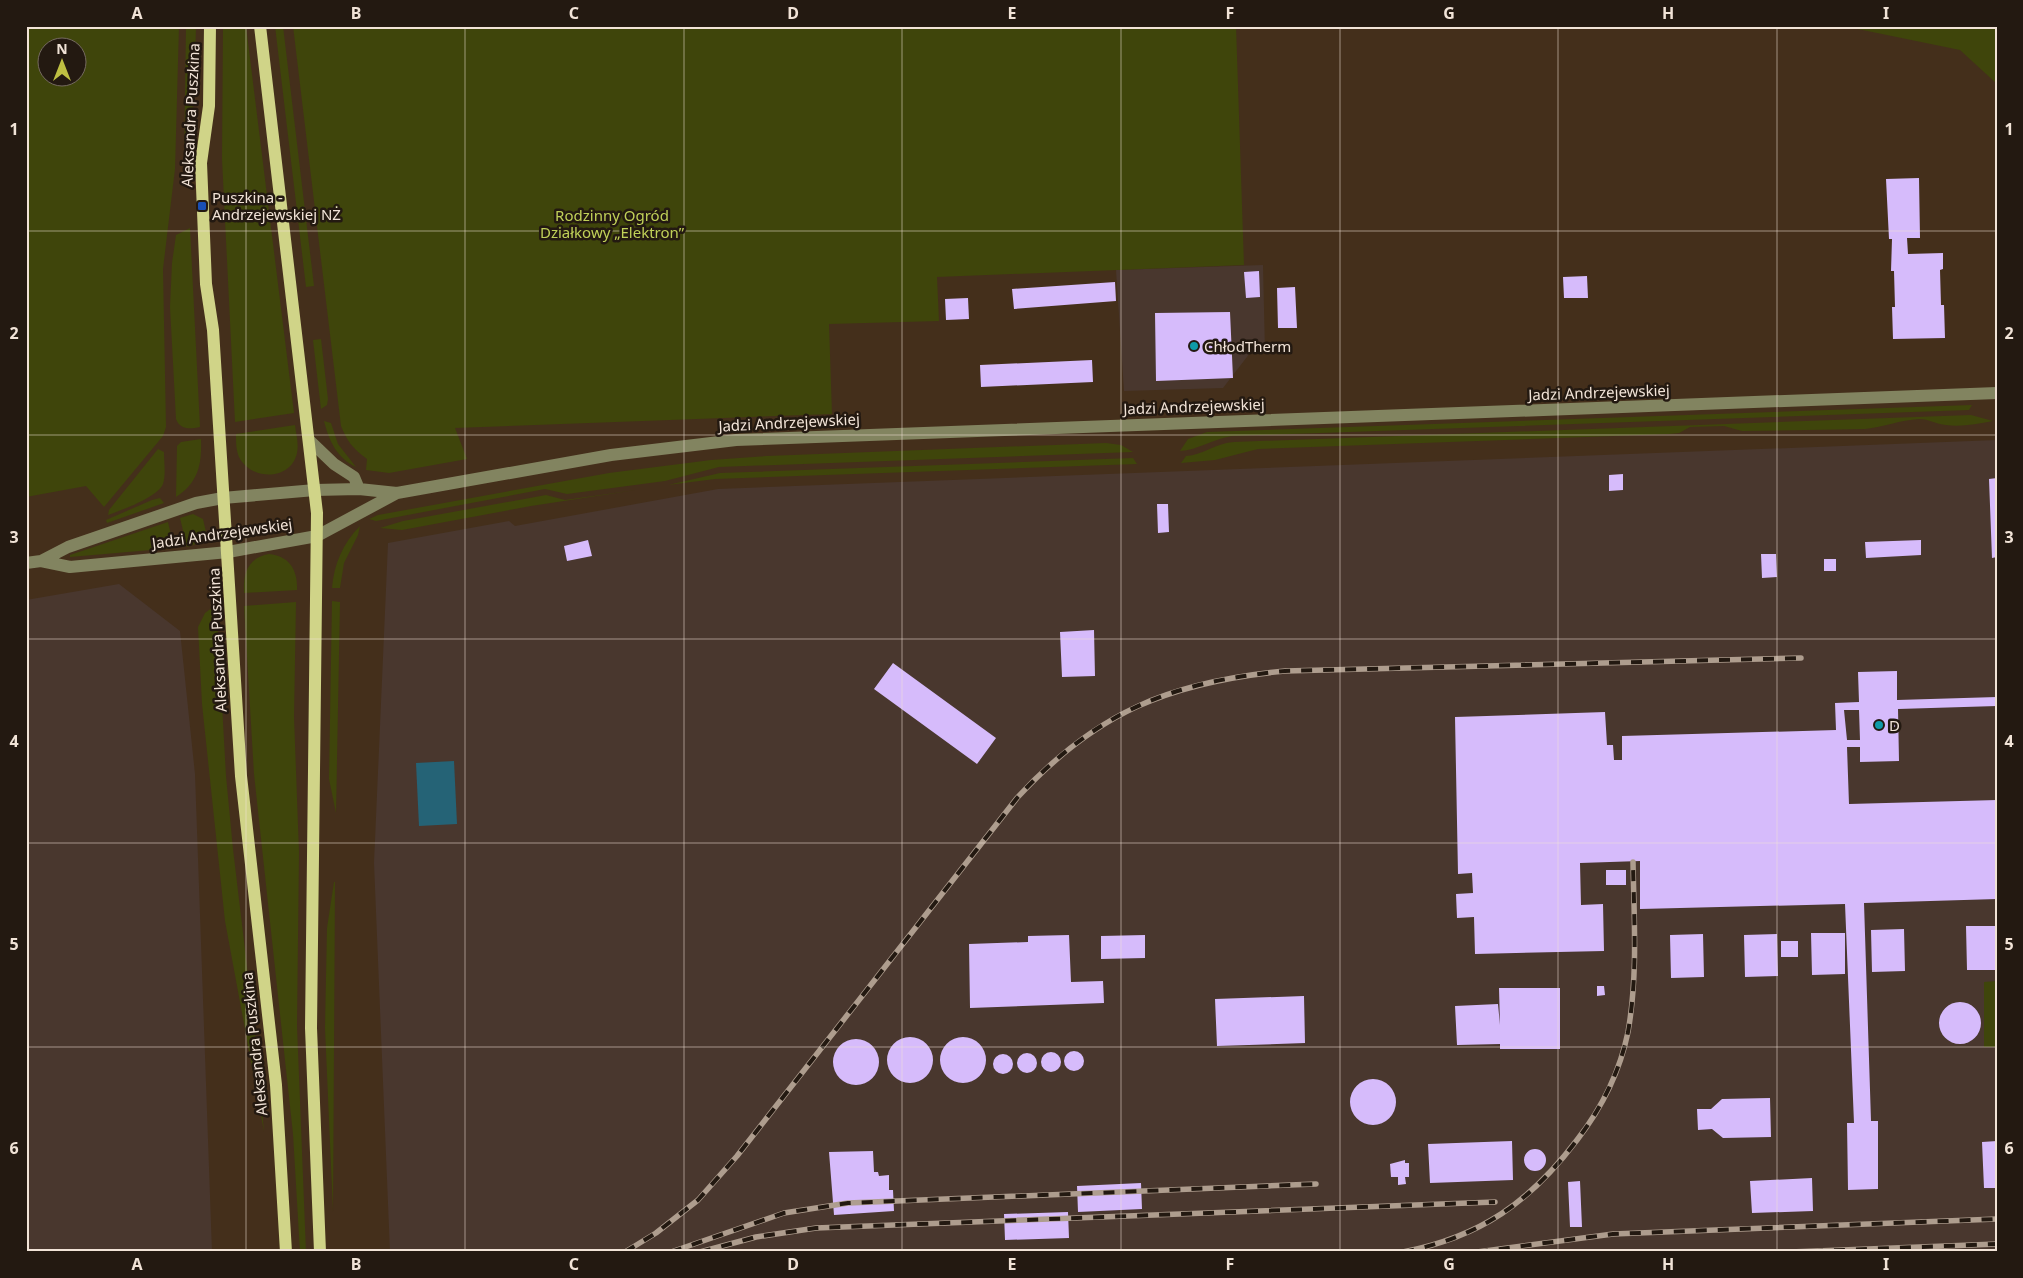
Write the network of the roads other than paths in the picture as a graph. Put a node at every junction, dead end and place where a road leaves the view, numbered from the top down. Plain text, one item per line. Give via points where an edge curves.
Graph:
1 (210, 26) edge
2 (260, 26) edge
3 (1997, 393) edge
4 (310, 441) junction
5 (358, 489) junction
6 (315, 490) junction
7 (397, 493) junction
8 (224, 498) junction
9 (317, 536) junction
10 (228, 552) junction
11 (41, 561) junction
12 (26, 563) edge
13 (286, 1252) edge
14 (320, 1252) edge

1 - 8 main road, Aleksandra Puszkina via 209,106 201,164 206,284 213,330
2 - 4 main road
3 - 7 street, Jadzi Andrzejewskiej via 736,440 621,453
4 - 5 street via 354,478
4 - 6 main road
5 - 6 street, Jadzi Andrzejewskiej
5 - 7 street, Jadzi Andrzejewskiej
6 - 8 street, Jadzi Andrzejewskiej
6 - 9 main road
7 - 9 street, Jadzi Andrzejewskiej
8 - 10 main road, Aleksandra Puszkina
8 - 11 street, Jadzi Andrzejewskiej via 196,503 68,547
9 - 10 street, Jadzi Andrzejewskiej
9 - 14 main road via 311,1028
10 - 11 street, Jadzi Andrzejewskiej via 70,567
10 - 13 main road, Aleksandra Puszkina via 242,785 276,1085
11 - 12 street, Jadzi Andrzejewskiej

